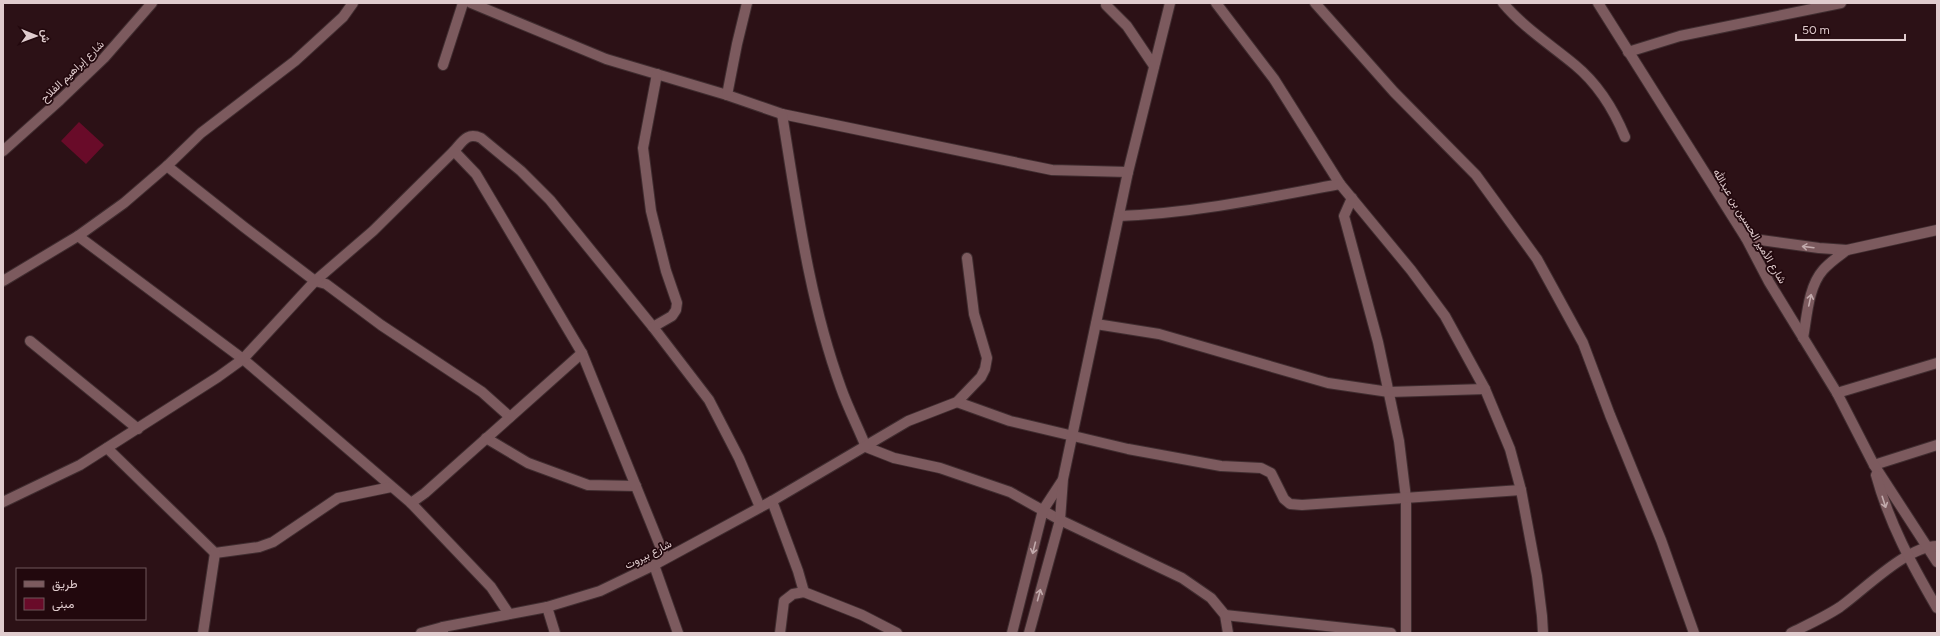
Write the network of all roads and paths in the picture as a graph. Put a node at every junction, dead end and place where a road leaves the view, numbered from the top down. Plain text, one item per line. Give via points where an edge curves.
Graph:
1 (152, 3) edge
2 (353, 3) edge
3 (463, 3) edge
4 (471, 3) edge
5 (747, 3) edge
6 (1170, 3) edge
7 (1216, 3) edge
8 (1315, 3) edge
9 (1503, 3) edge
10 (1598, 3) edge
11 (1841, 3) edge
12 (1105, 4) edge
13 (1628, 52) junction
14 (443, 66) dead end
15 (1154, 66) junction
16 (657, 74) junction
17 (727, 95) junction
18 (782, 114) junction
19 (1625, 137) dead end
20 (454, 151) junction
21 (3, 152) edge
22 (167, 166) junction
23 (1128, 172) junction
24 (1340, 184) junction
25 (1352, 198) junction
26 (1119, 216) junction
27 (1937, 230) edge
28 (78, 236) junction
29 (1746, 238) junction
30 (1847, 250) junction
31 (967, 258) dead end
32 (3, 281) edge
33 (315, 281) junction
34 (1096, 324) junction
35 (653, 327) junction
36 (1803, 338) junction
37 (30, 341) dead end
38 (582, 353) junction
39 (242, 359) junction
40 (1937, 363) edge
41 (1485, 388) junction
42 (1389, 392) junction
43 (1837, 393) junction
44 (957, 402) junction
45 (510, 417) junction
46 (138, 429) junction
47 (1073, 436) junction
48 (486, 438) junction
49 (1937, 445) edge
50 (866, 447) junction
51 (107, 448) junction
52 (1874, 465) junction
53 (1063, 479) junction
54 (636, 486) junction
55 (390, 487) junction
56 (1521, 490) junction
57 (1406, 498) junction
58 (772, 501) junction
59 (3, 502) edge
60 (411, 503) junction
61 (760, 507) junction
62 (1043, 510) junction
63 (1060, 520) junction
64 (1932, 546) edge
65 (215, 552) junction
66 (1907, 555) junction
67 (665, 558) junction
68 (1937, 562) edge
69 (654, 565) junction
70 (804, 592) junction
71 (547, 607) junction
72 (1937, 608) edge
73 (509, 614) junction
74 (1225, 615) junction
75 (443, 630) edge
76 (203, 633) edge
77 (421, 633) edge
78 (555, 633) edge
79 (678, 633) edge
80 (780, 633) edge
81 (897, 633) edge
82 (1012, 633) edge
83 (1030, 633) edge
84 (1228, 633) edge
85 (1391, 633) edge
86 (1406, 633) edge
87 (1543, 633) edge
88 (1694, 633) edge
89 (1791, 633) edge

1 - 21 street, شارع إبراهيم الفلاح via 104,58
2 - 22 street via 343,16 295,61 202,133
3 - 14 street
4 - 16 street via 606,59
5 - 17 street
6 - 15 street
7 - 24 street via 1274,79
8 - 88 street via 1394,92 1476,175 1537,259 1583,343 1664,547
9 - 19 street via 1512,14 1576,66 1600,91
10 - 13 street, شارع الأمير الحسين بن عبدالله
11 - 13 street via 1680,36
12 - 15 street via 1127,26
13 - 29 street, شارع الأمير الحسين بن عبدالله
15 - 23 street
16 - 17 street
16 - 35 street via 643,148 651,211 677,303 672,316
17 - 18 street
18 - 23 street via 1052,170
18 - 50 street via 816,306 841,388
20 - 33 street via 373,231
20 - 35 street via 467,136 473,135 481,138 521,171 550,200
20 - 38 street via 476,174
22 - 28 street via 124,203
22 - 33 street
23 - 26 street
24 - 25 street
24 - 26 street via 1200,210
25 - 41 street via 1445,316
25 - 42 street via 1344,216
26 - 34 street
27 - 30 street
28 - 32 street
28 - 39 street
30 -> 29 street
29 - 36 street, شارع الأمير الحسين بن عبدالله
36 -> 30 street via 1815,283 1822,270
31 - 44 street via 974,314 987,358 981,377
33 - 39 street
33 - 45 street via 326,284 446,370 482,392
34 - 42 street via 1159,334 1328,383
34 - 47 street
35 - 61 street via 709,400 739,458
36 - 43 street, شارع الأمير الحسين بن عبدالله
37 - 46 street
38 - 45 street
38 - 54 street
39 - 46 street
39 - 55 street
40 - 43 street
41 - 42 street
41 - 56 street via 1510,449
42 - 57 street via 1399,441
43 - 52 street, شارع الأمير الحسين بن عبدالله
44 - 47 street via 1010,421
44 - 50 street, شارع بيروت via 908,421
45 - 48 street
46 - 51 street
47 - 53 street
47 - 57 street via 1221,466 1261,468 1271,473 1284,499 1290,504
48 - 54 street via 528,463 588,485
48 - 60 street
49 - 52 street
50 - 58 street, شارع بيروت
50 - 62 street via 894,458 940,468 1010,492
51 - 59 street via 80,465
51 - 65 street
52 - 64 street, شارع الأمير الحسين بن عبدالله
52 -> 66 street, شارع الأمير الحسين بن عبدالله via 1889,517
53 - 62 street
53 - 63 street
54 - 67 street
55 - 60 street
55 - 65 street via 338,498 273,542 259,547
56 - 57 street
56 - 87 street via 1537,576
57 - 86 street
58 - 61 street, شارع بيروت
58 - 70 street
60 - 73 street via 491,587
61 - 67 street, شارع بيروت
62 - 63 street
62 -> 82 street
63 - 74 street via 1182,578 1211,598
83 -> 63 street
64 - 66 street
64 - 68 street, شارع الأمير الحسين بن عبدالله
65 - 76 street
66 - 72 street, شارع الأمير الحسين بن عبدالله
66 - 89 street via 1838,608
67 - 69 street, شارع بيروت
69 - 71 street, شارع بيروت via 600,591
69 - 79 street
70 - 80 street via 792,594 784,601
70 - 81 street
71 - 73 street, شارع بيروت
71 - 78 street
73 - 75 street, شارع بيروت
74 - 84 street
74 - 85 street
75 - 77 street, شارع بيروت

